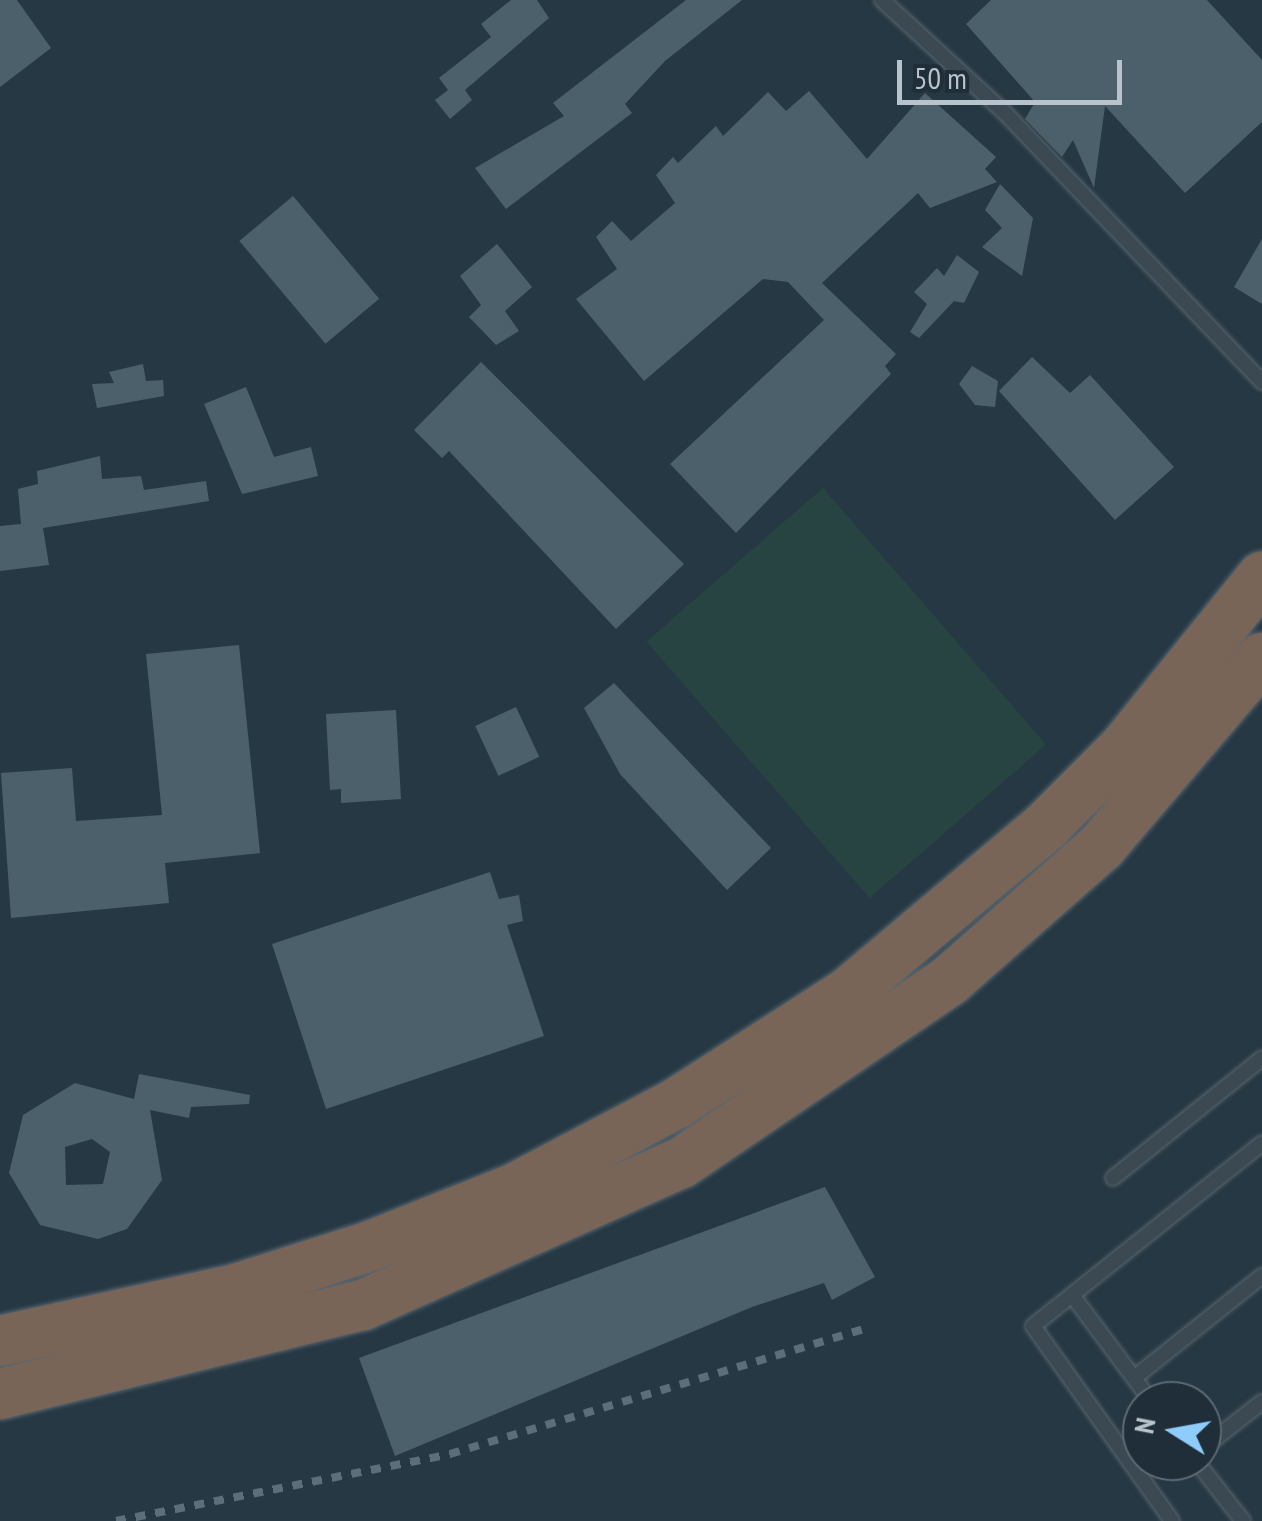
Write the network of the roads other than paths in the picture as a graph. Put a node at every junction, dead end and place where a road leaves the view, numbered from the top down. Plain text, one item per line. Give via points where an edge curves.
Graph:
1 (882, 0) edge
2 (1262, 382) edge
3 (1262, 578) edge
4 (1262, 658) edge
5 (1262, 1058) edge
6 (1262, 1143) edge
7 (1112, 1178) dead end
8 (1262, 1276) edge
9 (1072, 1295) junction
10 (0, 1341) edge
11 (1134, 1378) junction
12 (1136, 1381) edge
13 (0, 1394) edge
14 (1262, 1402) edge
15 (1222, 1433) edge
16 (1212, 1481) edge
17 (1172, 1521) edge
18 (1243, 1521) edge

1 - 2 lane via 1006,114
3 - 10 highway via 1124,748 1047,825 848,992 677,1104 514,1188 368,1247 236,1289
4 - 13 highway via 1101,847 950,980 680,1162 455,1271 363,1305
5 - 7 lane
6 - 9 lane
8 - 11 lane
9 - 11 lane
9 - 17 lane via 1033,1326
11 - 12 lane
14 - 15 lane
16 - 18 lane

